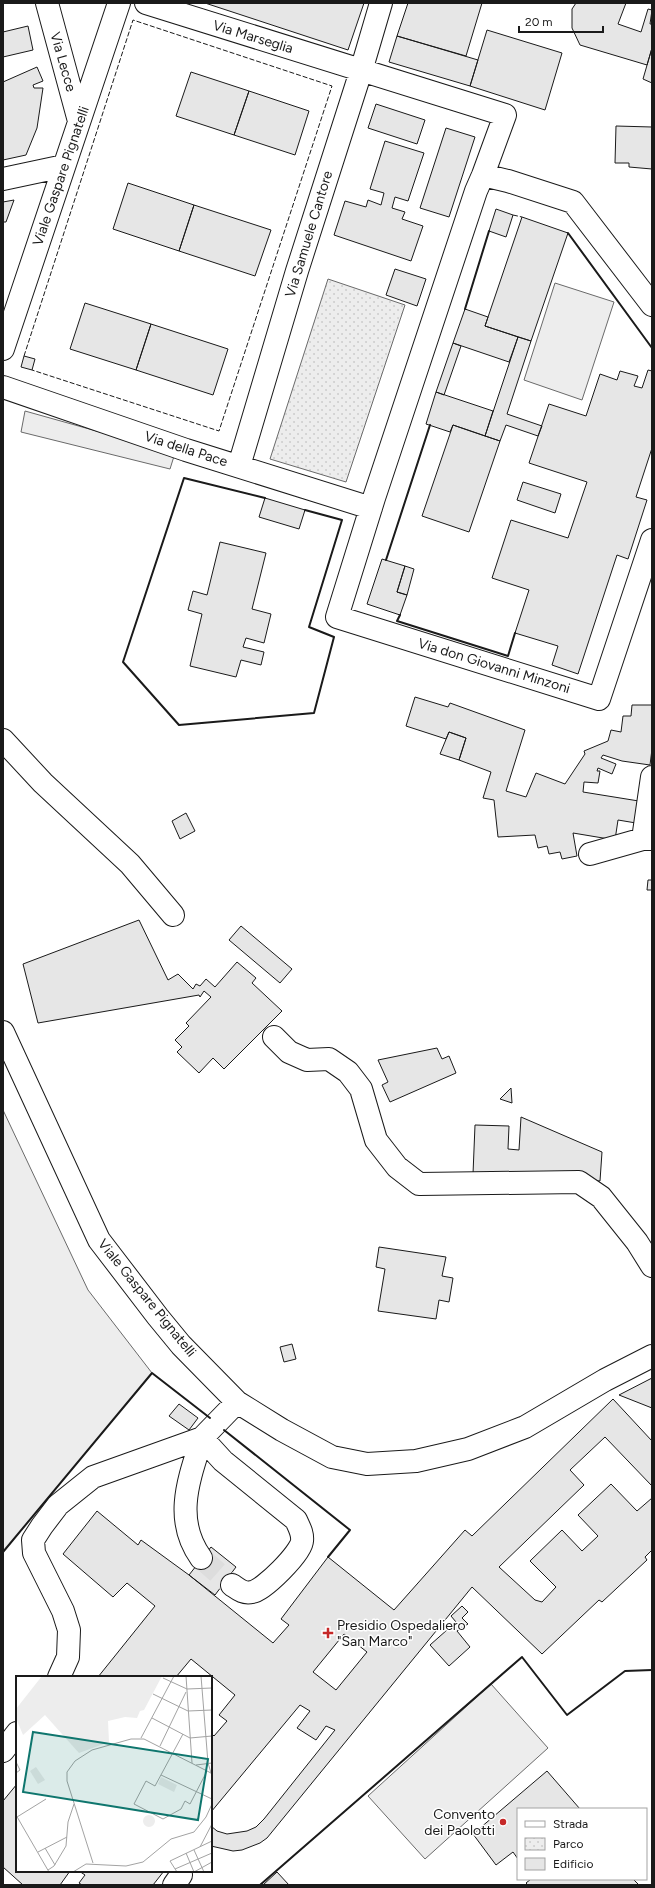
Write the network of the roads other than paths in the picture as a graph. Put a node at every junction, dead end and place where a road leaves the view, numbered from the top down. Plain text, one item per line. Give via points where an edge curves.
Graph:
1 (47, 3) edge
2 (119, 3) edge
3 (146, 3) edge
4 (381, 3) edge
5 (361, 71) junction
6 (79, 121) junction
7 (64, 166) junction
8 (483, 175) junction
9 (3, 179) edge
10 (652, 305) edge
11 (3, 349) edge
12 (3, 387) edge
13 (239, 466) junction
14 (371, 508) junction
15 (652, 540) edge
16 (3, 740) edge
17 (652, 777) edge
18 (647, 839) edge
19 (590, 854) dead end
20 (173, 915) dead end
21 (3, 1032) edge
22 (274, 1037) dead end
23 (652, 1266) edge
24 (652, 1356) edge
25 (237, 1402) junction
26 (202, 1438) junction
27 (201, 1558) tunnel mouth
28 (232, 1585) tunnel mouth
29 (59, 1676) edge
30 (16, 1734) edge
31 (3, 1751) edge

1 - 6 street, Via Lecce
2 - 6 street, Viale Gaspare Pignatelli
3 - 5 street, Via Marseglia
4 - 5 street, Via Samuele Cantore
5 - 8 street via 505,115
5 - 13 street, Via Samuele Cantore
6 - 7 street, Viale Gaspare Pignatelli
7 - 9 street
7 - 11 street, Viale Gaspare Pignatelli
8 - 10 street via 573,202
8 - 14 street
12 - 13 street, Via della Pace
13 - 14 street, Via della Pace
14 - 15 street, Via don Giovanni Minzoni via 337,617 599,699
16 - 20 street via 43,783 130,864
17 - 18 street
18 - 19 street
21 - 25 street, Viale Gaspare Pignatelli via 99,1240 181,1345
22 - 23 street via 289,1052 307,1060 329,1060 348,1072 361,1089 376,1140 397,1167 419,1184 579,1182 601,1197 637,1242
24 - 25 street, Viale Gaspare Pignatelli via 525,1427 468,1449 416,1461 367,1464 332,1457
25 - 26 street
26 - 27 street via 186,1491 185,1510 188,1531
26 - 28 street via 223,1461 296,1520 301,1531 303,1542 297,1553 264,1586 252,1592 242,1592
26 - 29 street via 94,1477 58,1505 33,1540 34,1553 69,1630 68,1657
30 - 31 street

